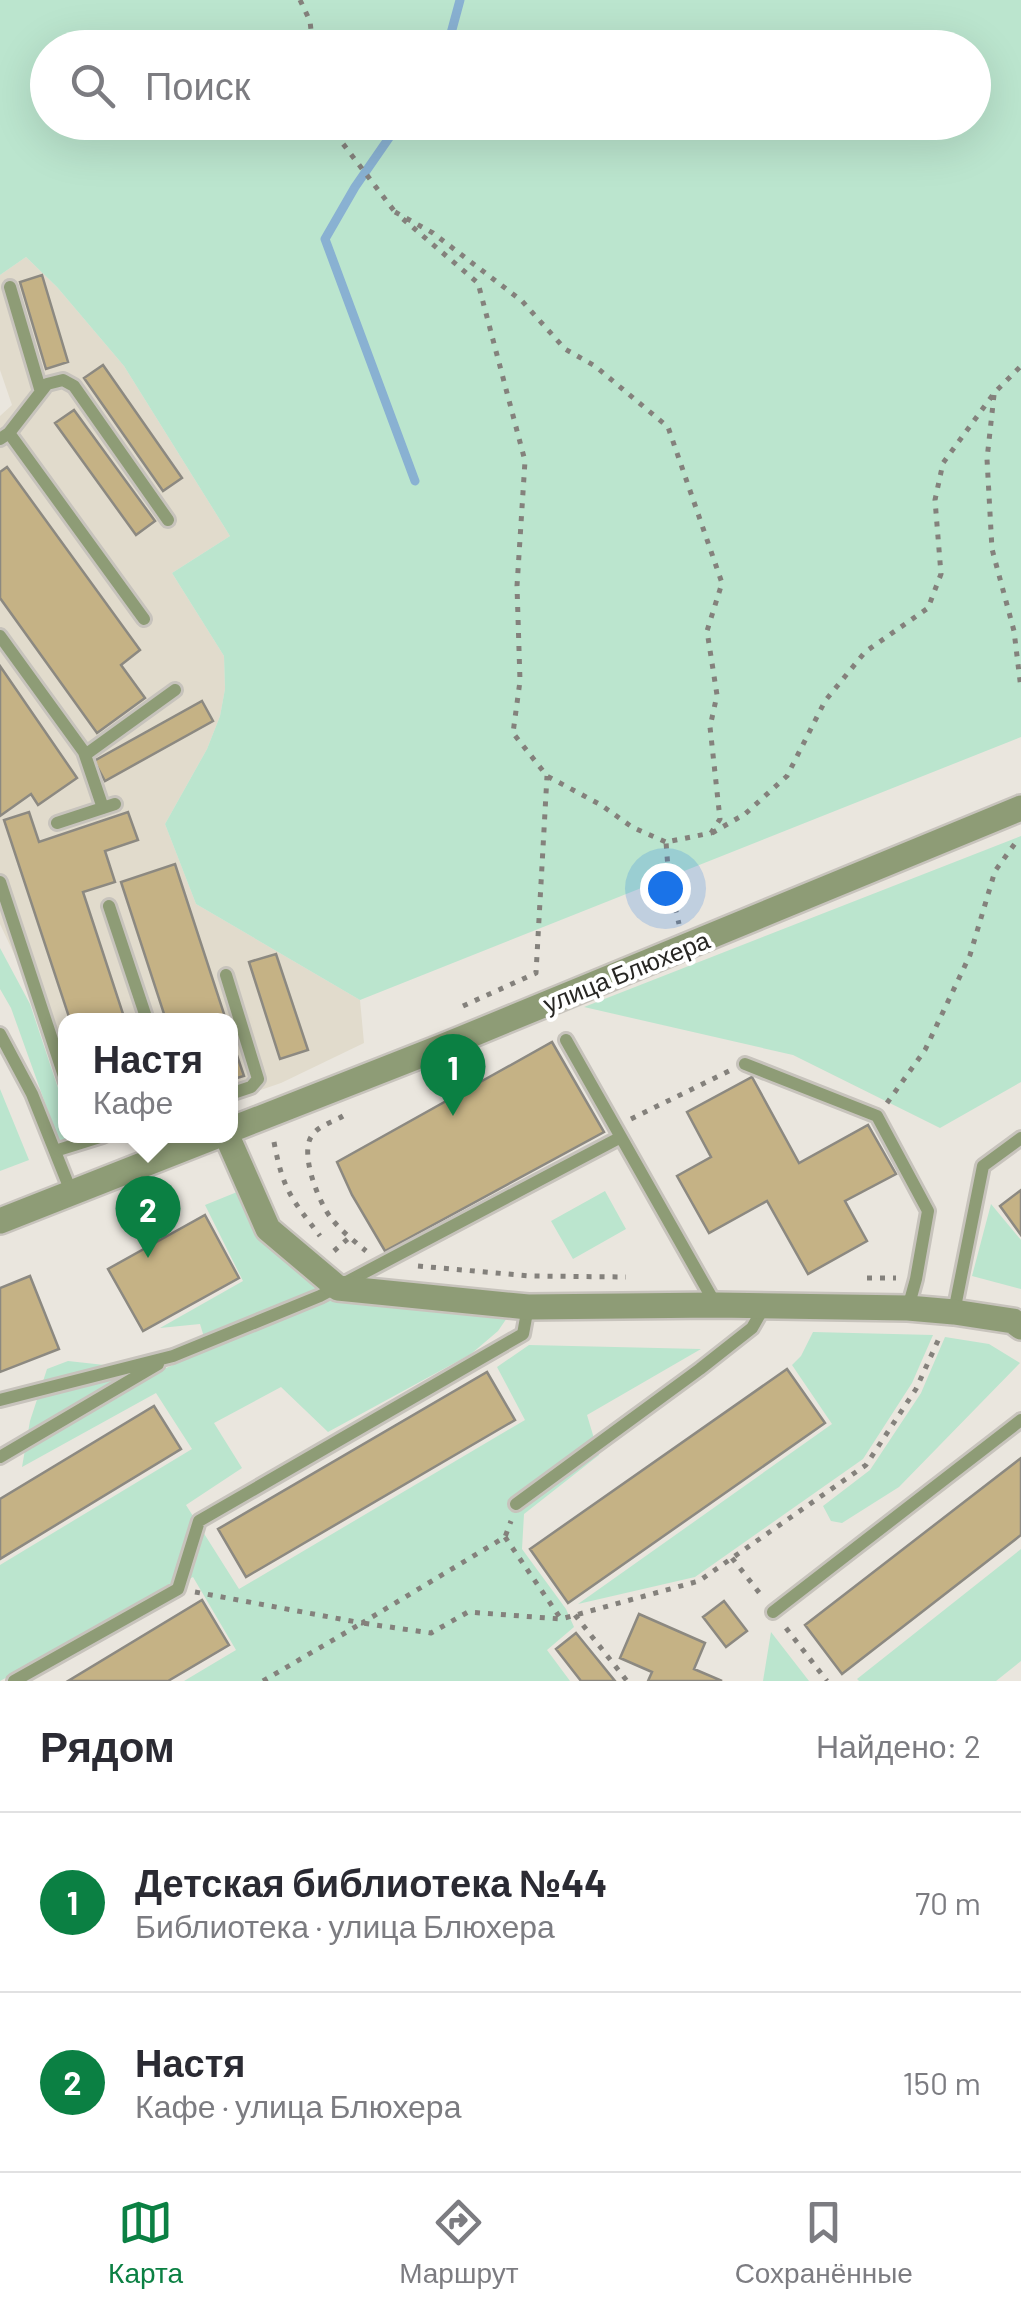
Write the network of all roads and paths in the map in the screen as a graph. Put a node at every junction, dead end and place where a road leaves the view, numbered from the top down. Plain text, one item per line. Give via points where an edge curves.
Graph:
1 (300, 0) edge
2 (311, 30) edge
3 (340, 140) edge
4 (396, 212) junction
5 (10, 287) dead end
6 (1021, 366) edge
7 (41, 392) junction
8 (994, 392) junction
9 (4, 436) edge
10 (168, 520) dead end
11 (144, 619) dead end
12 (0, 636) edge
13 (1021, 689) edge
14 (175, 690) dead end
15 (85, 755) junction
16 (546, 776) junction
17 (1021, 808) edge
18 (57, 823) dead end
19 (712, 834) junction
20 (1021, 836) edge
21 (666, 842) junction
22 (0, 882) edge
23 (109, 906) dead end
24 (684, 947) junction
25 (536, 973) dead end
26 (226, 974) dead end
27 (145, 1013) edge
28 (238, 1013) edge
29 (238, 1013) edge
30 (0, 1034) edge
31 (566, 1040) dead end
32 (58, 1058) edge
33 (745, 1064) joint
34 (238, 1091) edge
35 (351, 1112) dead end
36 (877, 1116) junction
37 (238, 1129) edge
38 (618, 1131) junction
39 (1021, 1138) edge
40 (274, 1142) dead end
41 (73, 1143) edge
42 (199, 1143) edge
43 (233, 1143) edge
44 (55, 1151) junction
45 (72, 1194) junction
46 (0, 1221) edge
47 (336, 1249) dead end
48 (384, 1264) junction
49 (625, 1277) dead end
50 (860, 1279) dead end
51 (916, 1279) junction
52 (338, 1288) junction
53 (716, 1305) junction
54 (528, 1306) junction
55 (764, 1307) junction
56 (908, 1308) junction
57 (949, 1321) junction
58 (1021, 1327) edge
59 (173, 1356) junction
60 (0, 1400) edge
61 (1021, 1420) edge
62 (0, 1457) edge
63 (516, 1504) joint
64 (505, 1538) junction
65 (178, 1588) junction
66 (773, 1612) dead end
67 (575, 1615) junction
68 (561, 1619) junction
69 (362, 1623) junction
70 (14, 1681) edge
71 (263, 1681) edge
72 (628, 1681) edge

1 - 2 path
3 - 4 path
4 - 16 path via 478,283 525,461 513,733
4 - 19 path via 522,301 566,348 668,427 722,584 707,631 718,694 710,727 720,819
5 - 7 lane
6 - 8 path
7 - 9 lane
7 - 10 lane via 56,380 74,386
8 - 13 path via 987,459 992,549
8 - 19 path via 943,464 936,500 940,574 928,608 864,652 825,701 787,776
9 - 11 lane
12 - 15 lane
14 - 15 lane
15 - 18 lane via 109,806
16 - 21 path
16 - 25 path
17 - 24 street, улица Блюхера
19 - 21 path
20 - 36 path via 995,871 970,955 925,1050
21 - 24 path
22 - 32 lane
23 - 27 lane
24 - 37 street, улица Блюхера
26 - 28 lane
29 - 34 lane via 258,1078
30 - 44 lane
31 - 38 lane
33 - 36 lane
33 - 38 path
35 - 48 path via 308,1140 314,1187 330,1217
36 - 51 lane via 928,1211
38 - 48 lane
38 - 53 lane
39 - 57 lane via 982,1166
40 - 47 path via 290,1198
41 - 44 lane
42 - 45 street
43 - 52 street via 268,1229
44 - 45 lane
45 - 46 street
48 - 49 path
48 - 52 lane
50 - 51 path
51 - 56 lane
52 - 54 street
52 - 59 lane
53 - 54 street
53 - 55 street
54 - 65 lane via 523,1334 199,1521
55 - 56 street
55 - 63 lane via 752,1328 713,1359
56 - 57 street
57 - 58 street via 1013,1321
57 - 67 path via 916,1389 866,1465 699,1581
59 - 60 lane
59 - 62 lane
61 - 66 lane
63 - 64 path
64 - 68 path
64 - 69 path
65 - 69 path
65 - 70 lane
67 - 68 path
67 - 72 path
68 - 69 path via 468,1612 431,1633
69 - 71 path

